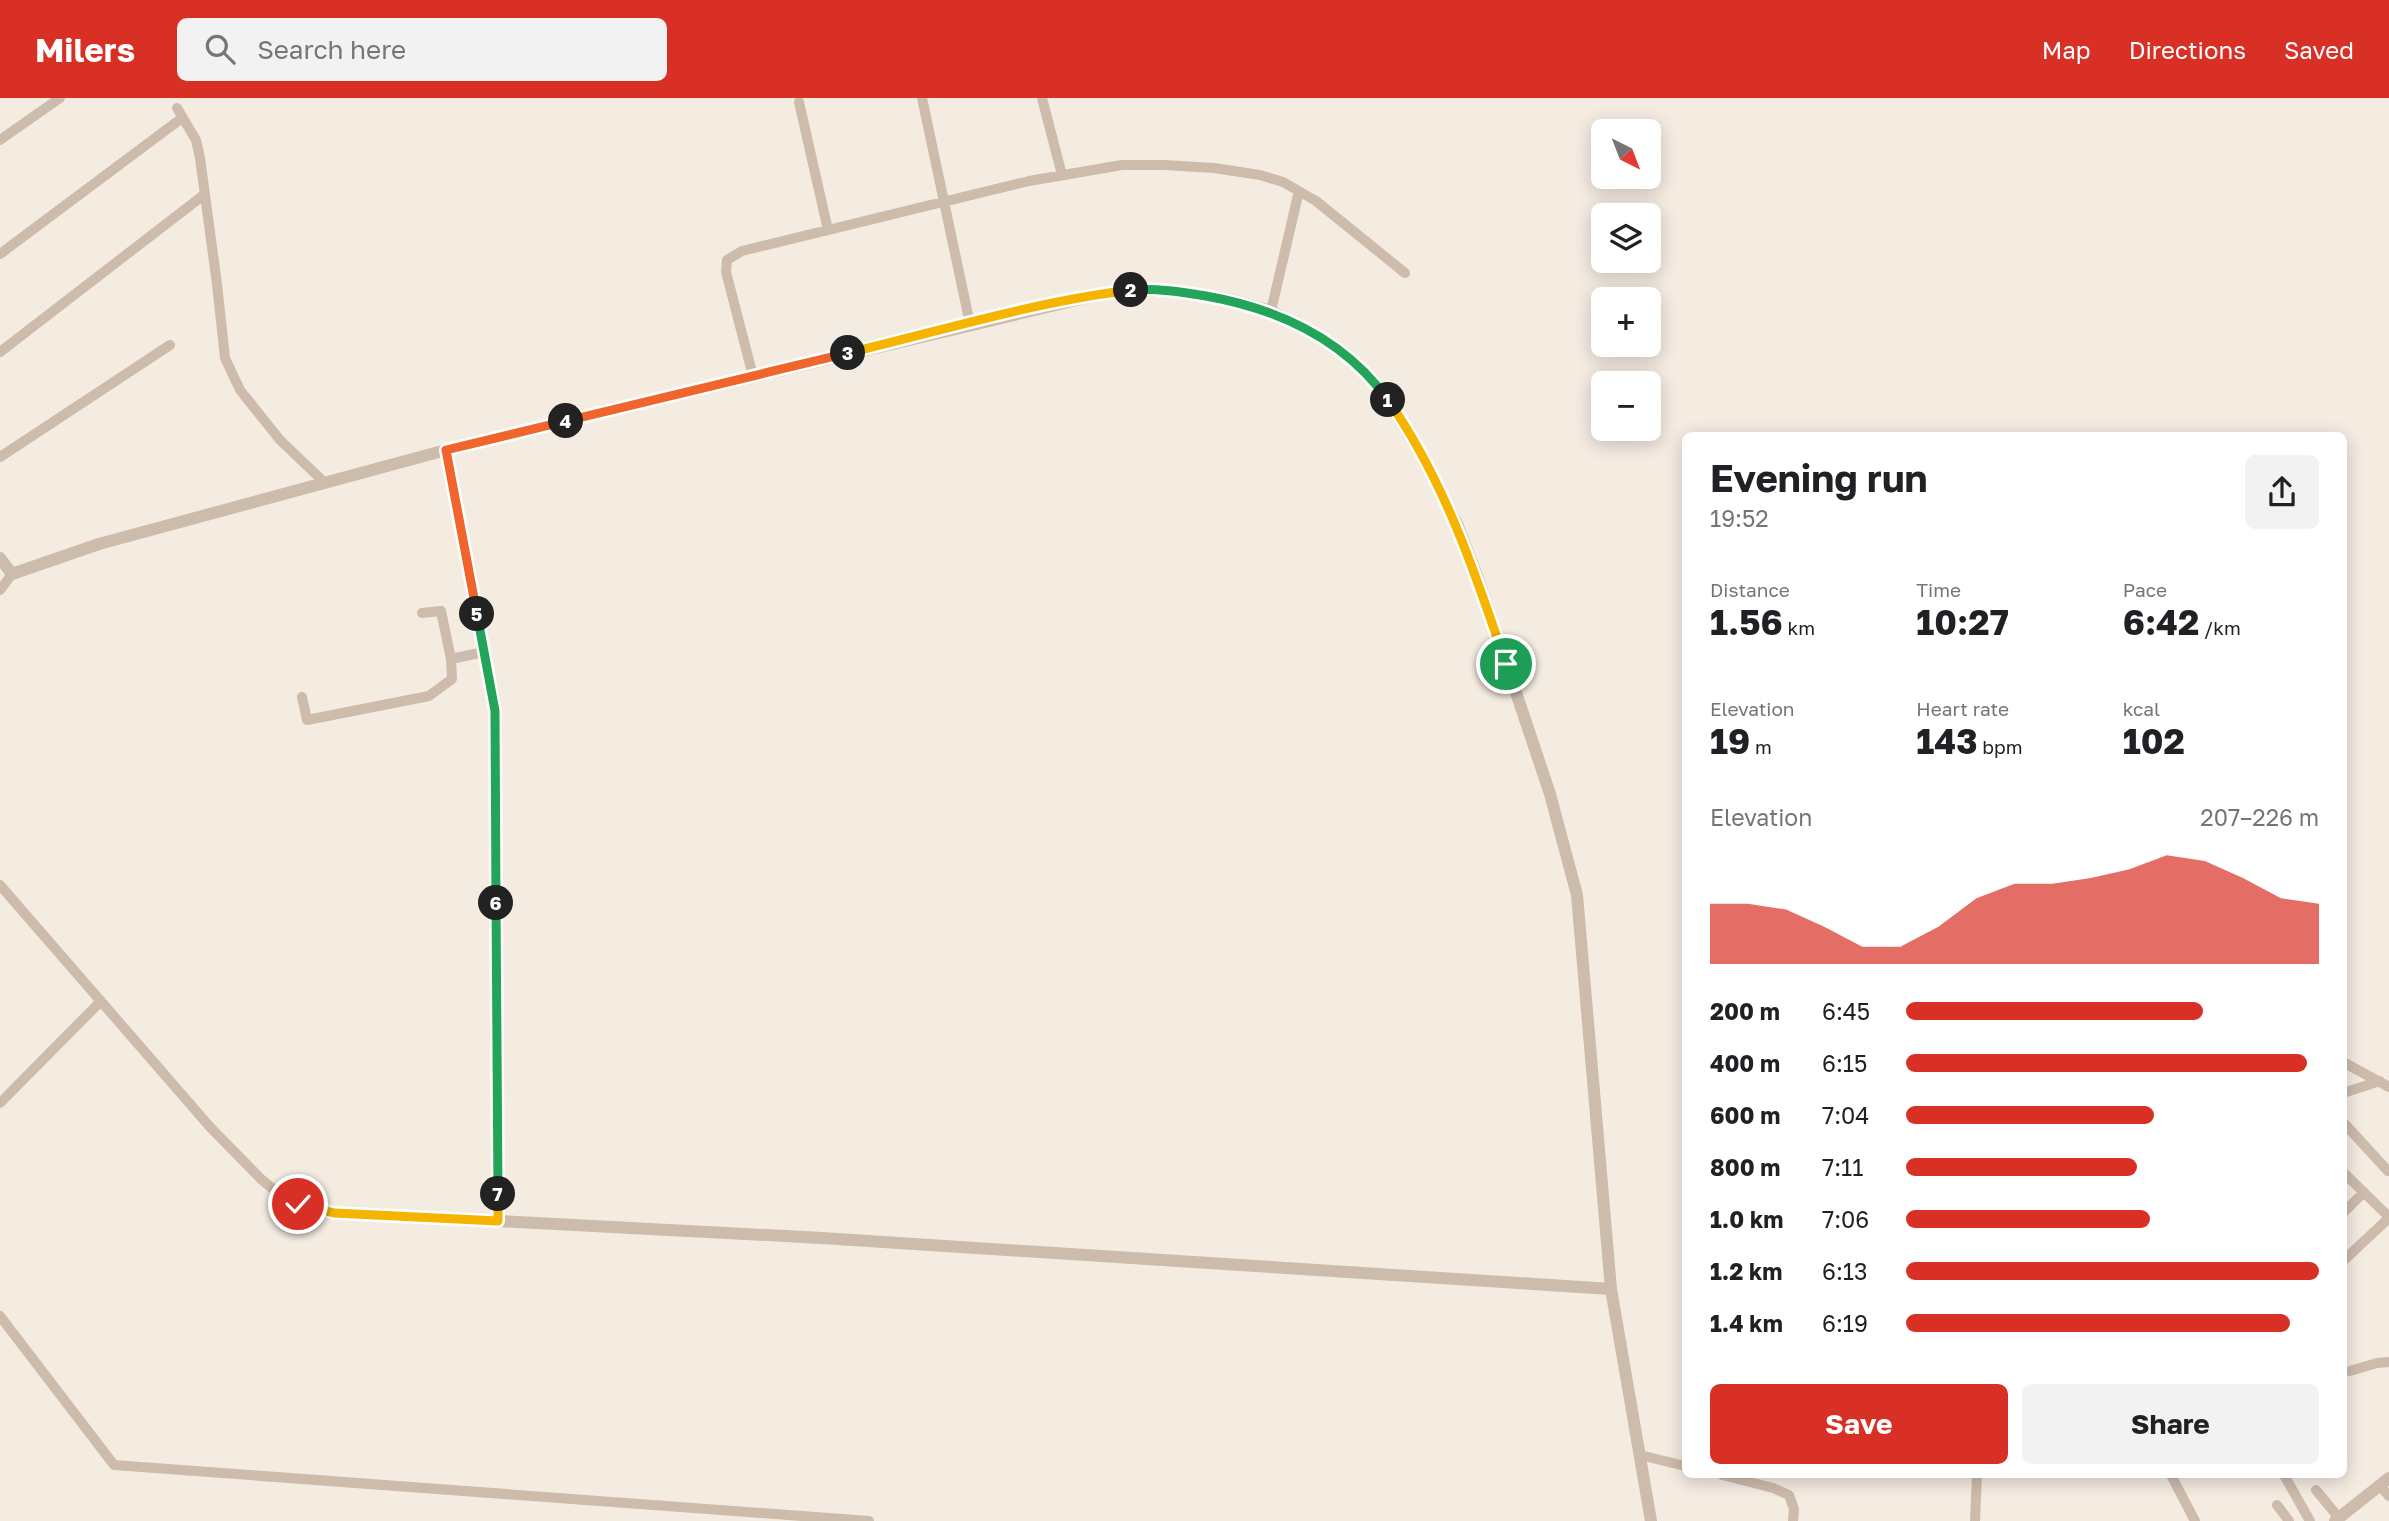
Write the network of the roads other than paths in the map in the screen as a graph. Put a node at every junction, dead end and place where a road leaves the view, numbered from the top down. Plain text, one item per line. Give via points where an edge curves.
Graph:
1 (60, 98) edge
2 (922, 98) edge
3 (1042, 98) edge
4 (799, 102) dead end
5 (0, 140) edge
6 (1062, 175) junction
7 (1299, 191) junction
8 (205, 194) junction
9 (944, 202) junction
10 (828, 230) junction
11 (0, 254) edge
12 (1405, 273) dead end
13 (1271, 311) junction
14 (970, 324) junction
15 (170, 345) dead end
16 (0, 352) edge
17 (753, 376) junction
18 (446, 450) junction
19 (0, 457) edge
20 (325, 483) junction
21 (0, 558) edge
22 (12, 574) junction
23 (0, 590) edge
24 (422, 613) dead end
25 (484, 652) junction
26 (451, 659) junction
27 (302, 697) dead end
28 (0, 885) edge
29 (100, 1001) junction
30 (2347, 1064) edge
31 (2384, 1084) edge
32 (2347, 1092) edge
33 (0, 1102) edge
34 (2347, 1126) edge
35 (2388, 1171) edge
36 (2347, 1176) edge
37 (2364, 1192) junction
38 (2347, 1209) edge
39 (2389, 1217) edge
40 (498, 1221) junction
41 (2347, 1257) edge
42 (1611, 1289) junction
43 (0, 1316) edge
44 (2389, 1362) edge
45 (2350, 1371) dead end
46 (1640, 1455) junction
47 (1682, 1465) edge
48 (1734, 1478) edge
49 (1977, 1478) edge
50 (2173, 1478) edge
51 (2286, 1478) edge
52 (2384, 1482) edge
53 (2316, 1490) dead end
54 (2389, 1496) edge
55 (2277, 1505) dead end
56 (807, 1519) edge
57 (2337, 1519) edge
58 (869, 1521) edge
59 (1651, 1521) edge
60 (1793, 1521) edge
61 (1975, 1521) edge
62 (2195, 1521) edge
63 (2289, 1521) edge
64 (2310, 1521) edge

1 - 5 street
2 - 9 street
3 - 6 street
4 - 10 street
6 - 7 street via 1122,165 1214,168 1260,175
6 - 9 street
7 - 12 street
7 - 13 street
8 - 11 street via 196,140 179,113
8 - 16 street
8 - 20 street via 225,358 240,390 272,430
9 - 10 street
9 - 14 street
10 - 17 street via 742,251 727,260 726,272
13 - 14 street via 1184,292 1136,290
13 - 42 street via 1342,351 1375,382 1423,458 1477,576 1550,794 1577,895
14 - 17 street
15 - 19 street
17 - 18 street
18 - 20 street
18 - 25 street
20 - 22 street via 99,544
21 - 22 street
22 - 23 street
24 - 26 street via 440,611
25 - 26 street
25 - 40 street via 495,711
26 - 27 street via 452,679 429,695 307,720
28 - 29 street
29 - 33 street
29 - 40 street via 210,1127 262,1180 298,1204 334,1213
30 - 31 street
31 - 32 street
34 - 35 street
36 - 37 street
37 - 38 street
37 - 39 street
39 - 41 street
40 - 42 street
42 - 46 street
43 - 56 street via 114,1465
44 - 45 street
46 - 47 street
46 - 59 street
48 - 60 street via 1789,1495
49 - 61 street
50 - 62 street
51 - 64 street
52 - 54 street
52 - 57 street
53 - 57 street
55 - 63 street
56 - 58 street

